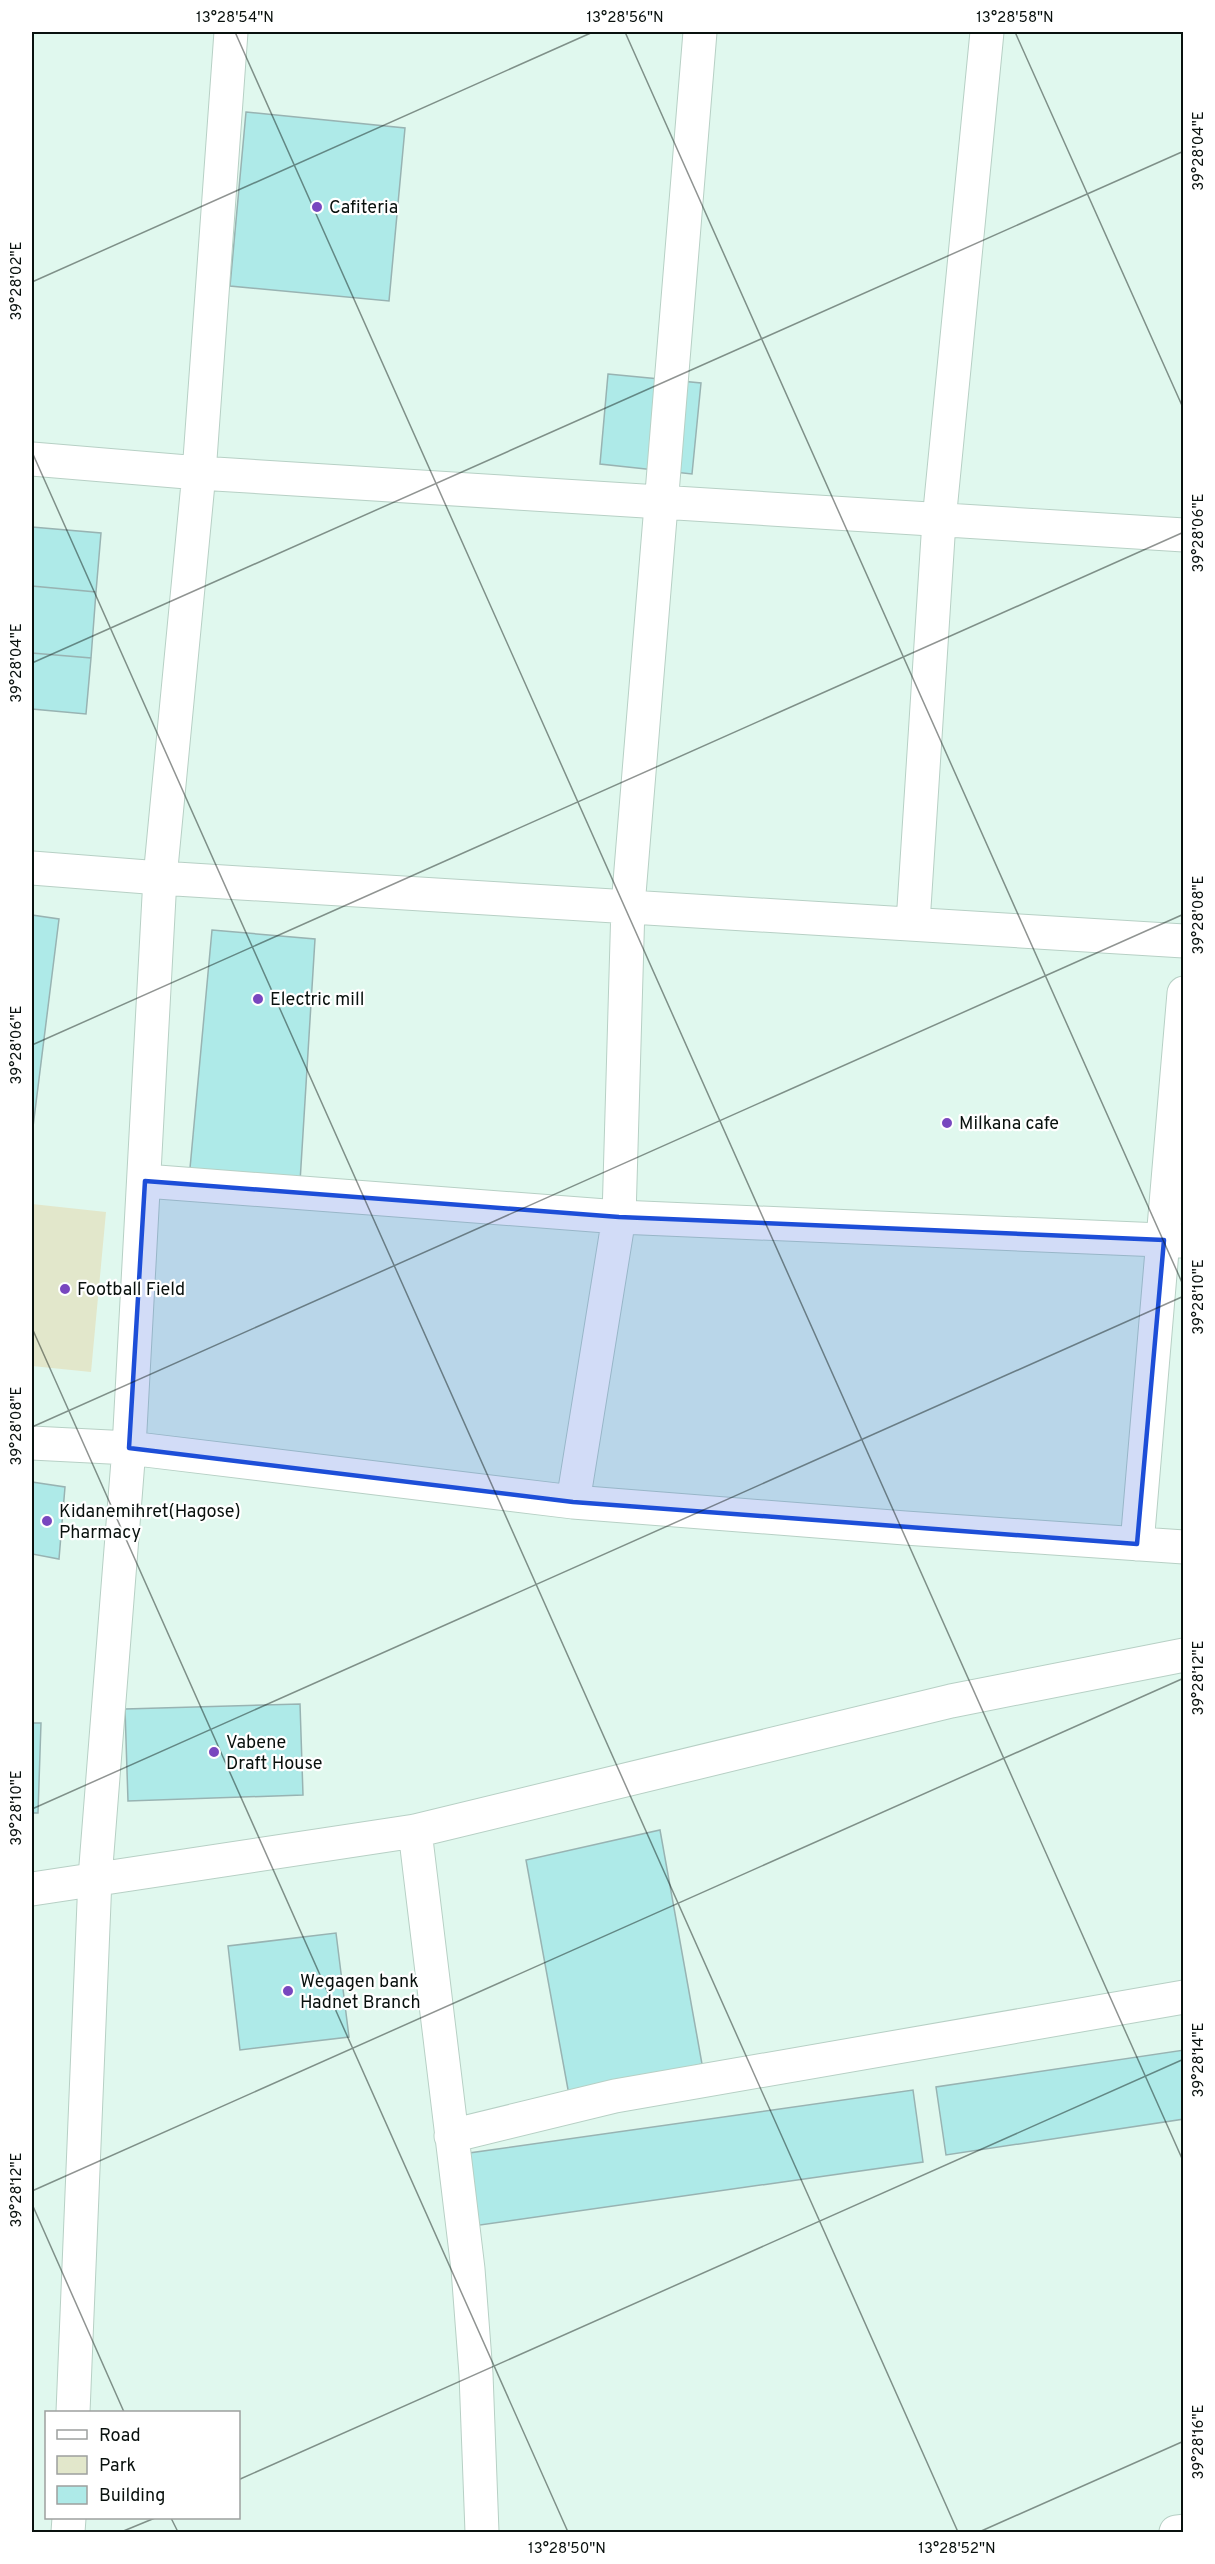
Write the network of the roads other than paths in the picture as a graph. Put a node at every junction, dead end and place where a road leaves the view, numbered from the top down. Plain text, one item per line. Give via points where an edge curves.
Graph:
1 (231, 32) edge
2 (700, 32) edge
3 (987, 32) edge
4 (32, 459) edge
5 (199, 473) junction
6 (661, 503) junction
7 (939, 521) junction
8 (1184, 535) edge
9 (32, 867) edge
10 (160, 878) junction
11 (628, 906) junction
12 (913, 923) junction
13 (1184, 941) edge
14 (1184, 993) edge
15 (145, 1181) junction
16 (619, 1217) junction
17 (1174, 1241) edge
18 (32, 1443) edge
19 (129, 1448) junction
20 (573, 1502) junction
21 (1137, 1544) junction
22 (1184, 1547) edge
23 (1184, 1655) edge
24 (415, 1831) junction
25 (95, 1878) junction
26 (32, 1889) edge
27 (1184, 1997) edge
28 (451, 2136) junction
29 (73, 2411) edge
30 (1184, 2531) edge
31 (482, 2532) edge
32 (1176, 2532) edge

1 - 5 street
2 - 6 street
3 - 7 street
4 - 5 street
5 - 6 street
5 - 10 street
6 - 7 street
6 - 11 street
7 - 8 street
7 - 12 street
9 - 10 street
10 - 11 street
10 - 15 street
11 - 12 street
11 - 16 street
12 - 13 street
14 - 17 street
15 - 16 street
15 - 19 street
16 - 17 street
16 - 20 street
17 - 21 street
18 - 19 street
19 - 20 street
19 - 25 street
20 - 21 street
21 - 22 street
23 - 24 street via 951,1701
24 - 25 street
24 - 28 street
25 - 26 street
25 - 29 street
27 - 28 street via 615,2096
28 - 31 street via 468,2269
30 - 32 street

